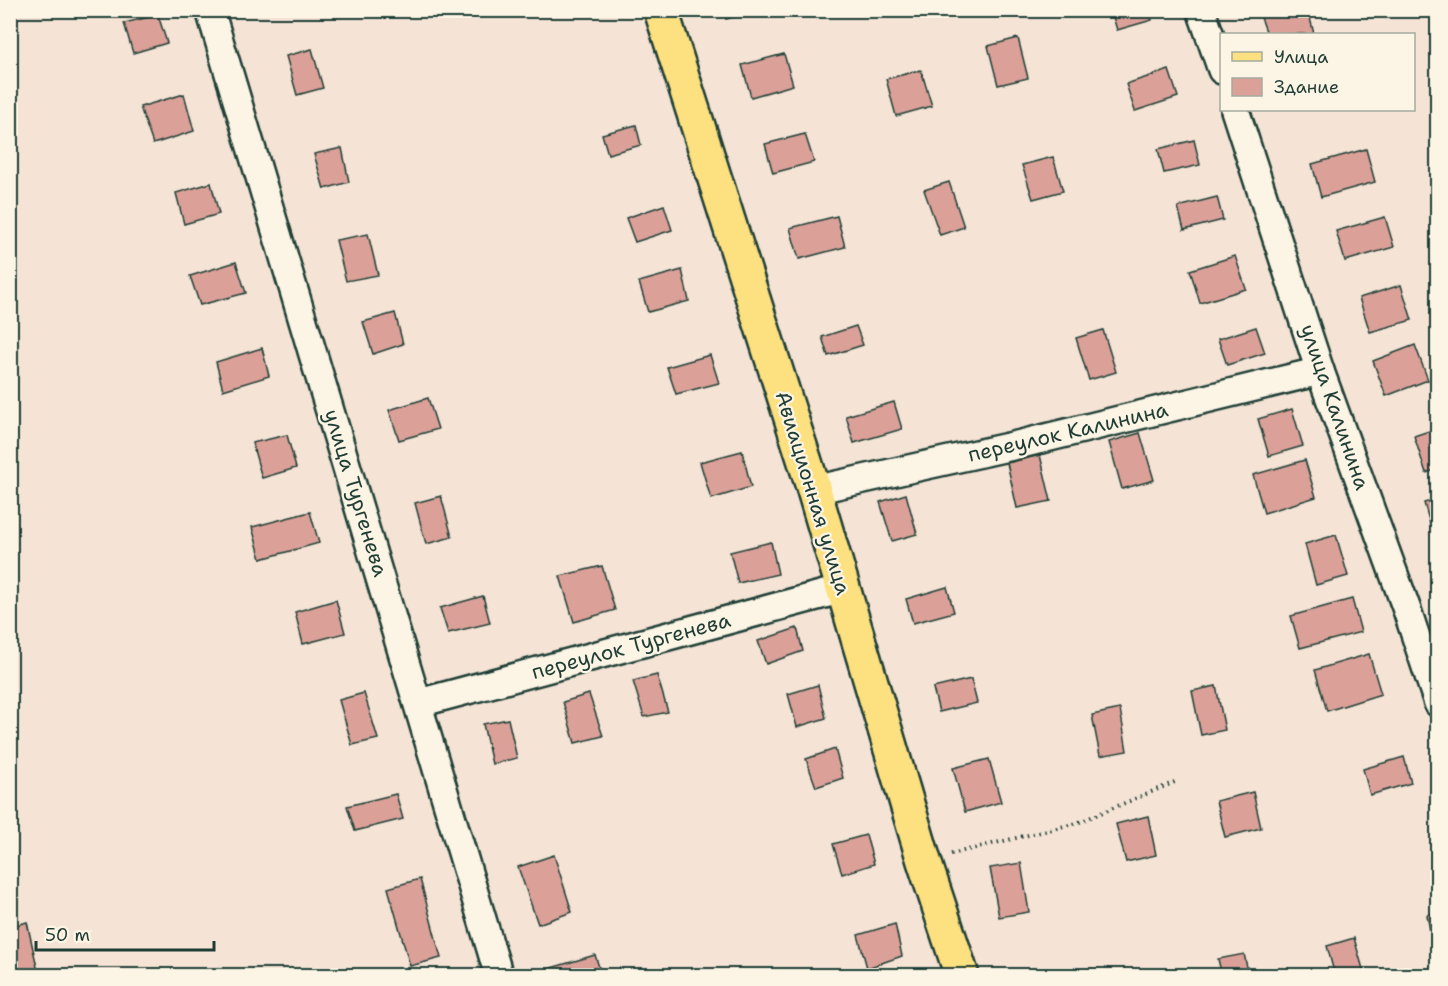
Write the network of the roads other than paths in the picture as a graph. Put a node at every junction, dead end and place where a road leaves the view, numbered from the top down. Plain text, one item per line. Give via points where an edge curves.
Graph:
1 (210, 10) edge
2 (661, 10) edge
3 (1201, 10) edge
4 (1220, 67) edge
5 (1235, 111) edge
6 (1320, 371) junction
7 (814, 490) junction
8 (843, 589) junction
9 (419, 702) junction
10 (1437, 703) edge
11 (500, 975) edge
12 (962, 975) edge

1 - 9 street, улица Тургенева
2 - 7 main road, Авиационная улица
3 - 4 street
5 - 6 street, улица Калинина
6 - 7 street, переулок Калинина
6 - 10 street, улица Калинина
7 - 8 main road, Авиационная улица
8 - 9 street, переулок Тургенева
8 - 12 main road, Авиационная улица
9 - 11 street, улица Тургенева

